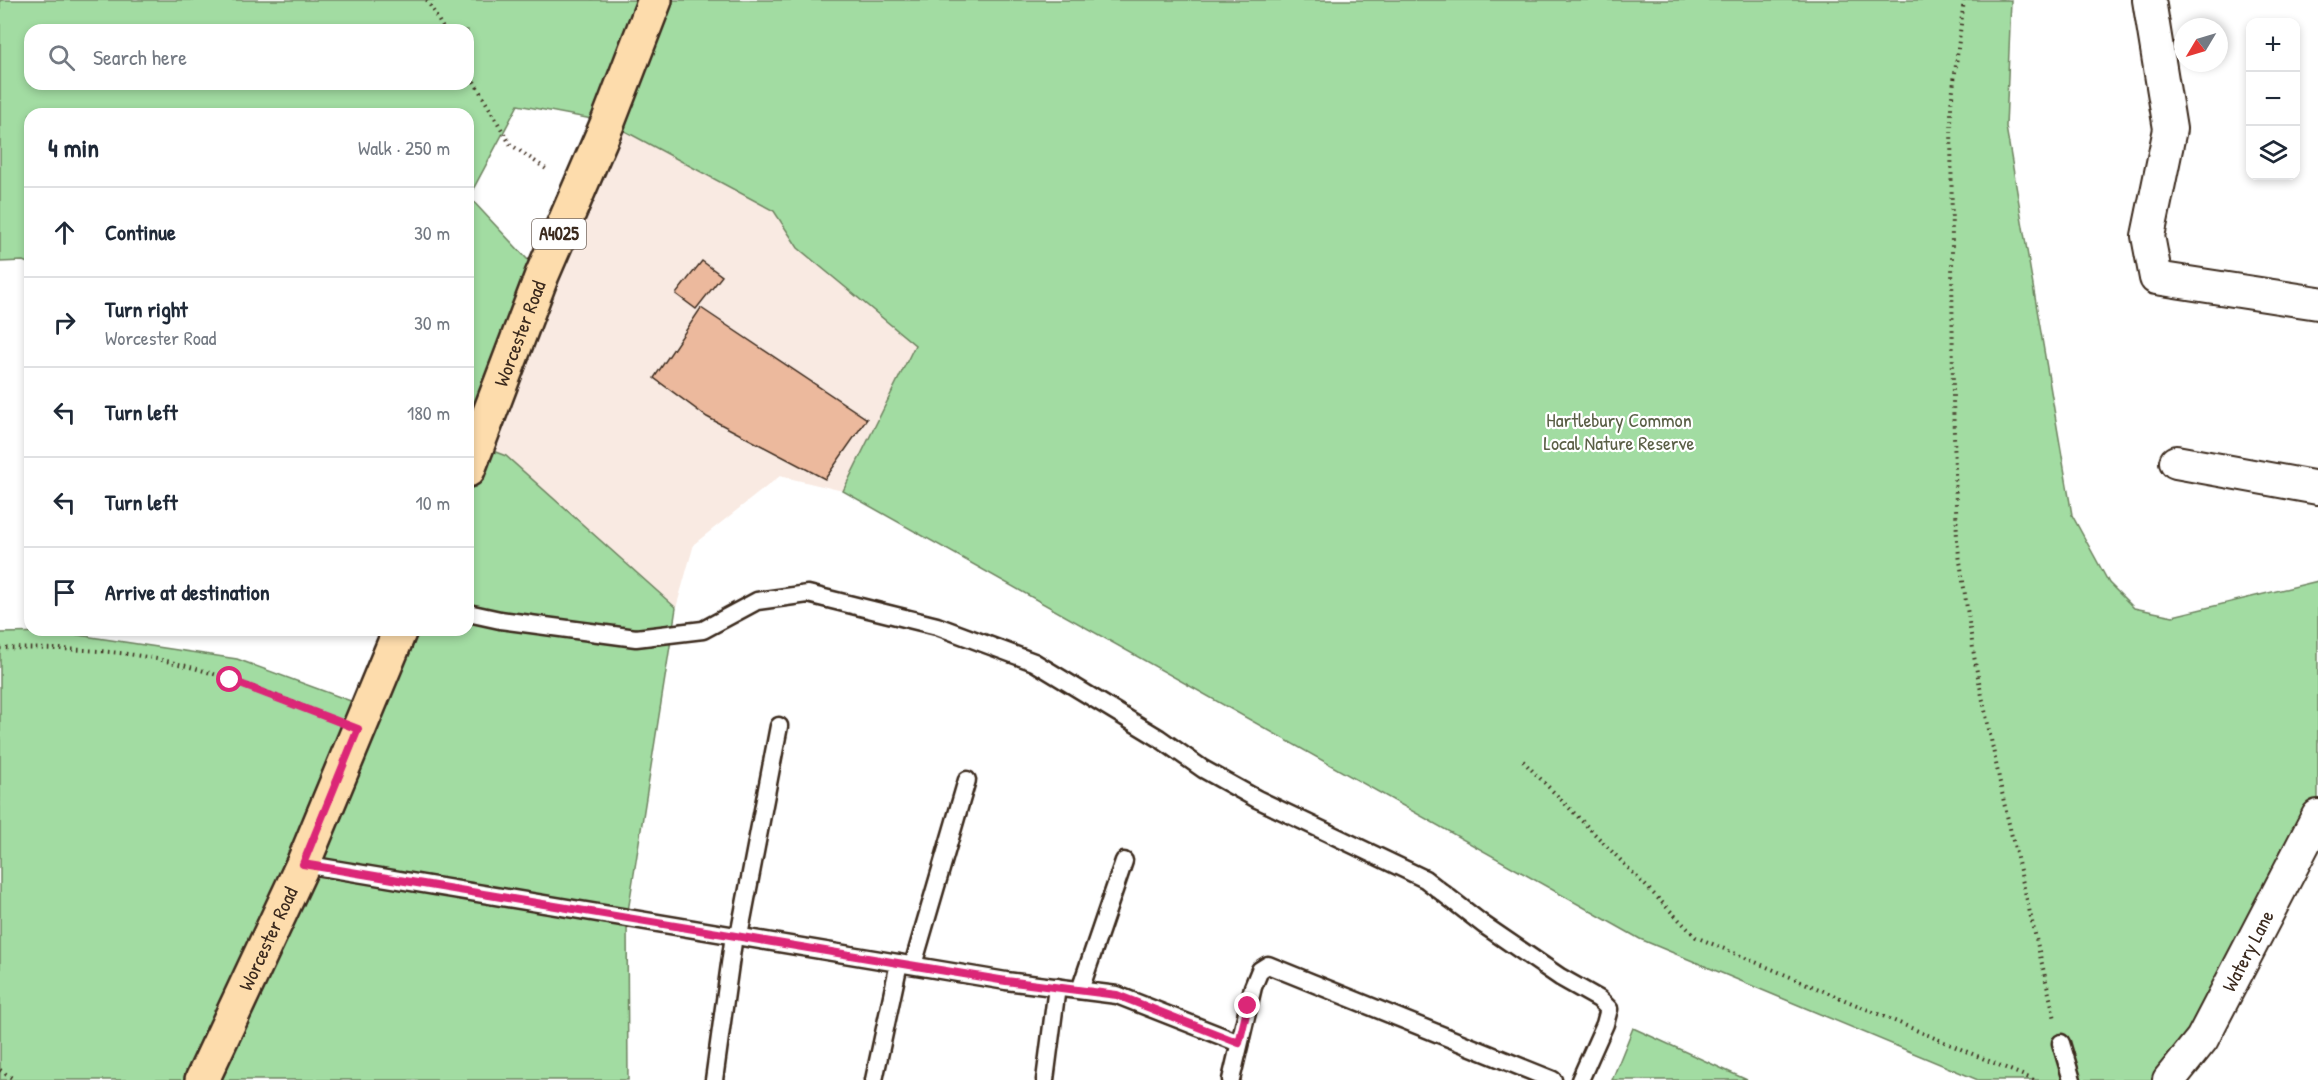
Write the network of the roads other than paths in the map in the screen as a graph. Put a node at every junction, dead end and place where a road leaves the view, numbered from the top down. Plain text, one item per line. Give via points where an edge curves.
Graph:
1 (655, 0) edge
2 (2149, 0) edge
3 (2318, 303) edge
4 (474, 454) edge
5 (2176, 462) dead end
6 (2318, 488) edge
7 (474, 614) edge
8 (397, 636) edge
9 (779, 726) dead end
10 (967, 780) dead end
11 (2318, 816) edge
12 (1124, 861) dead end
13 (303, 864) junction
14 (737, 936) junction
15 (906, 964) junction
16 (1057, 987) junction
17 (1080, 990) junction
18 (1239, 1043) junction
19 (2061, 1043) road end
20 (202, 1080) edge
21 (714, 1080) edge
22 (874, 1080) edge
23 (1045, 1080) edge
24 (1230, 1080) edge
25 (1553, 1080) edge
26 (1580, 1080) edge
27 (2072, 1080) edge
28 (2169, 1080) edge

1 - 4 main road, Worcester Road / A4025 via 542,275
2 - 3 street via 2170,129 2148,236 2156,278
5 - 6 street
7 - 26 lane via 636,638 703,630 757,602 808,594 937,626 1034,662 1257,799 1425,879 1493,932 1599,999 1609,1009
8 - 13 main road, Worcester Road
9 - 14 lane
10 - 15 lane
11 - 28 street, Watery Lane via 2202,1039
12 - 17 lane
13 - 14 lane
13 - 20 main road, Worcester Road
14 - 15 lane
14 - 21 lane
15 - 16 lane
15 - 22 lane
16 - 17 lane
16 - 23 lane
17 - 18 lane via 1117,995
18 - 24 lane
18 - 25 lane via 1252,987 1260,970 1268,965
19 - 27 lane

